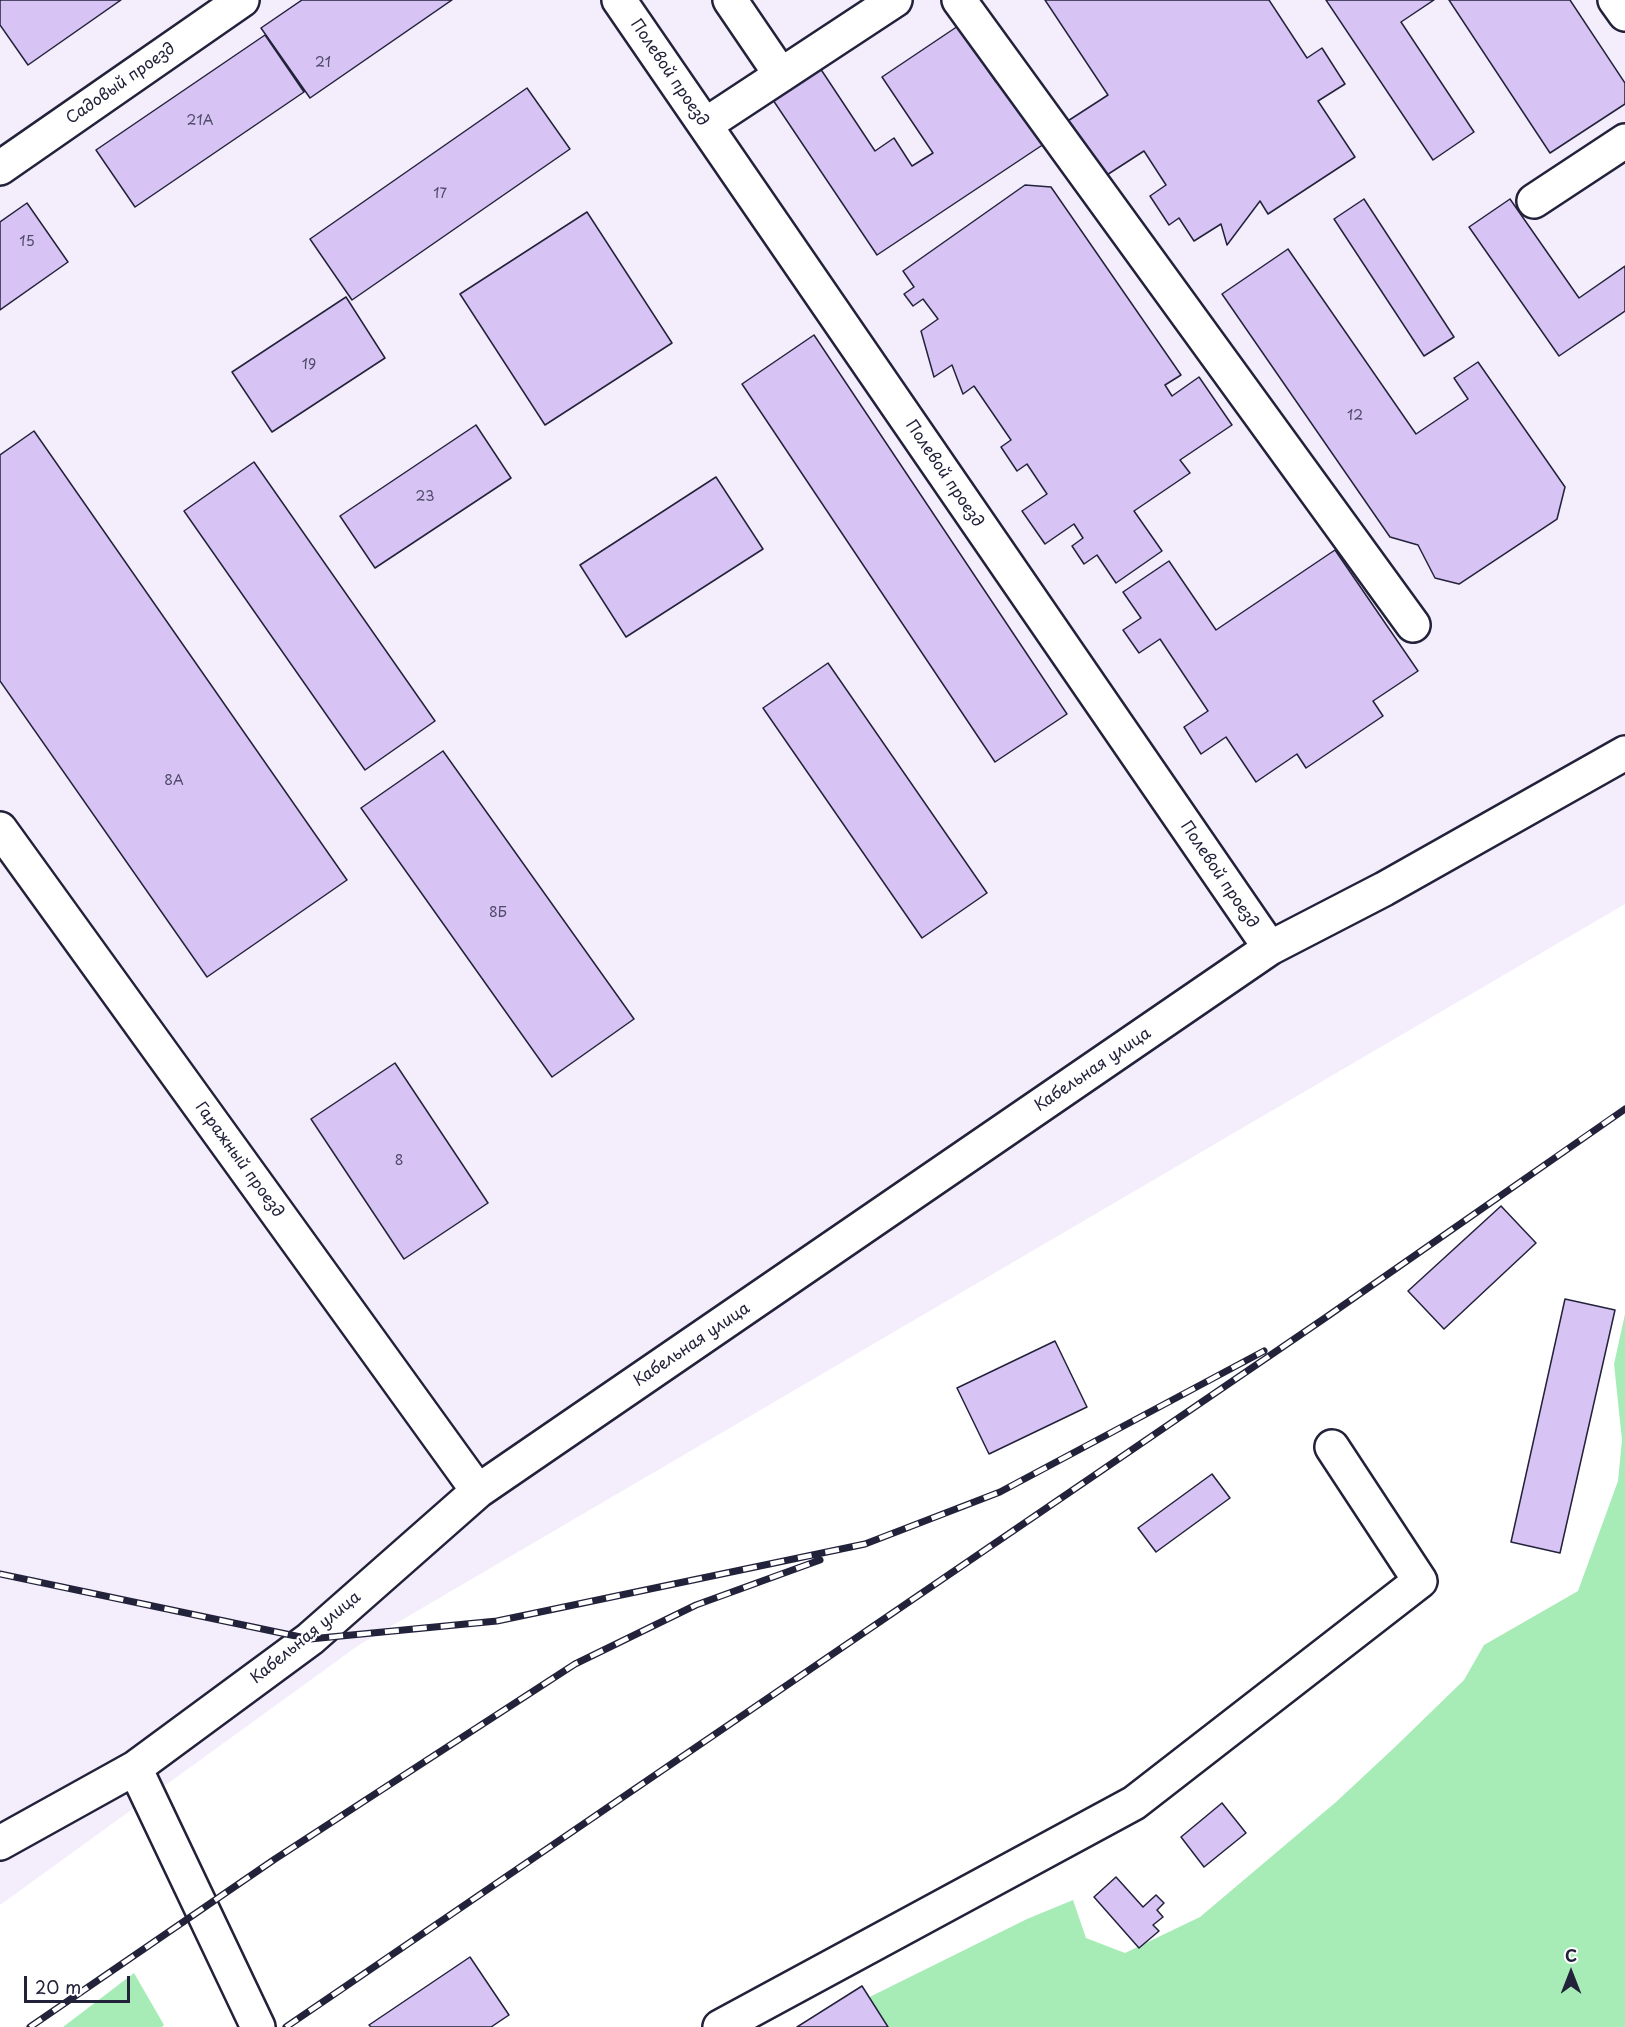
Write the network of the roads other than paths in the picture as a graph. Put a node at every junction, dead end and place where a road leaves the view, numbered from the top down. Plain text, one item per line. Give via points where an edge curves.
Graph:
1 (242, 0) edge
2 (619, 0) edge
3 (730, 0) edge
4 (895, 0) edge
5 (959, 0) edge
6 (1615, 0) edge
7 (1625, 14) edge
8 (781, 75) junction
9 (705, 125) junction
10 (1625, 141) edge
11 (0, 168) edge
12 (1534, 201) dead end
13 (1413, 626) dead end
14 (1625, 753) edge
15 (0, 829) edge
16 (1270, 948) junction
17 (1332, 1447) dead end
18 (478, 1491) junction
19 (135, 1768) junction
20 (0, 1843) edge
21 (258, 2027) edge
22 (720, 2027) edge

1 - 11 street, Садовый проезд
2 - 9 street, Полевой проезд
3 - 8 street
4 - 8 street
5 - 13 street
6 - 7 street
8 - 9 street
9 - 16 street, Полевой проезд
10 - 12 street
14 - 16 street, Кабельная улица via 1384,889
15 - 18 street, Гаражный проезд
16 - 18 street, Кабельная улица
17 - 22 street via 1420,1581 1134,1803
18 - 19 street, Кабельная улица via 310,1639
19 - 20 street, Кабельная улица
19 - 21 street

